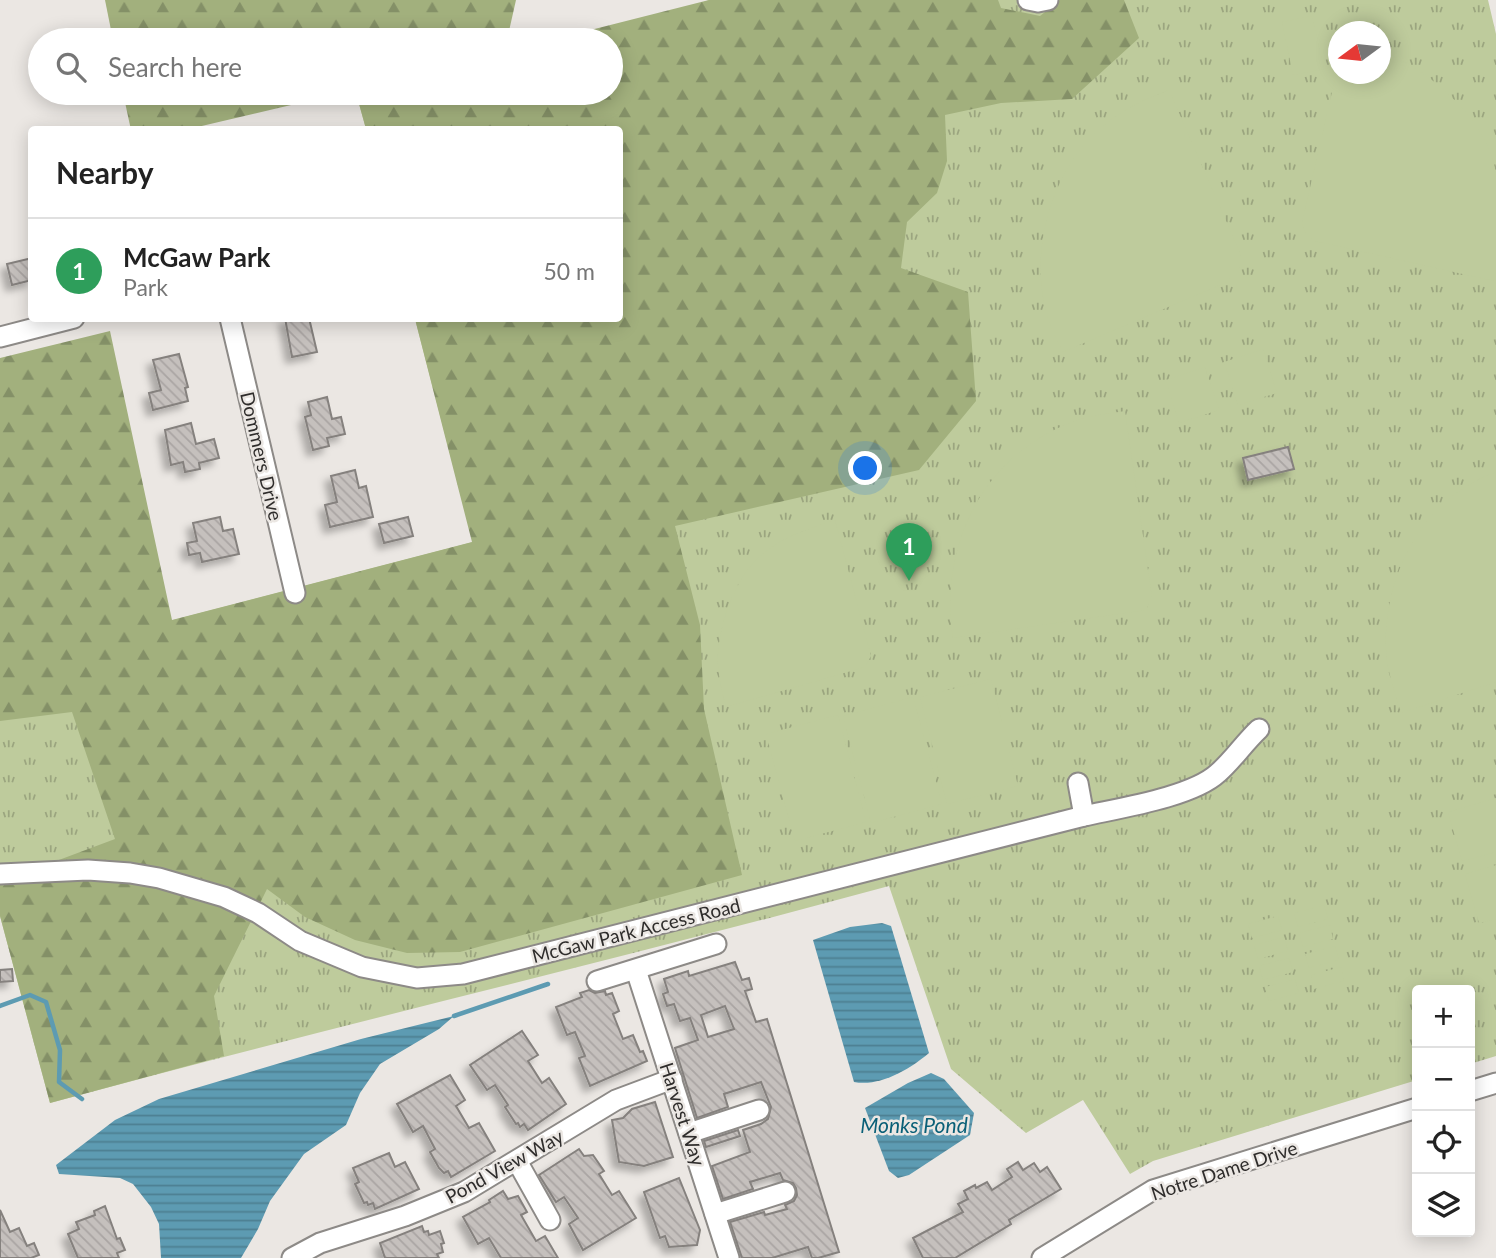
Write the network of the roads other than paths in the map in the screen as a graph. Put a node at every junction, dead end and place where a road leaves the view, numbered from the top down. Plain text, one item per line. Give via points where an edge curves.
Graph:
1 (1028, 0) edge
2 (1048, 0) edge
3 (58, 322) edge
4 (231, 322) edge
5 (0, 337) edge
6 (295, 593) dead end
7 (1259, 729) dead end
8 (1078, 783) dead end
9 (1084, 816) junction
10 (0, 874) edge
11 (716, 944) dead end
12 (636, 970) junction
13 (597, 981) dead end
14 (672, 1079) junction
15 (1496, 1083) edge
16 (1475, 1089) edge
17 (759, 1110) dead end
18 (1412, 1110) edge
19 (690, 1133) junction
20 (517, 1161) junction
21 (785, 1192) dead end
22 (715, 1214) junction
23 (550, 1220) dead end
24 (292, 1258) edge
25 (729, 1258) edge
26 (1042, 1258) edge

1 - 2 street
3 - 5 street
4 - 6 street, Dommers Drive
7 - 9 street, McGaw Park Access Road via 1217,775 1184,792
8 - 9 street
9 - 10 street, McGaw Park Access Road via 463,974 417,978 362,967 300,941 223,897 159,878 88,870
11 - 12 street
12 - 13 street
12 - 14 street, Harvest Way
14 - 19 street, Harvest Way
14 - 20 street, Pond View Way via 616,1100
15 - 16 street
17 - 19 street
18 - 26 street, Notre Dame Drive via 1153,1190
19 - 22 street, Harvest Way
20 - 23 street
20 - 24 street, Pond View Way via 464,1192 320,1243
21 - 22 street
22 - 25 street, Harvest Way

